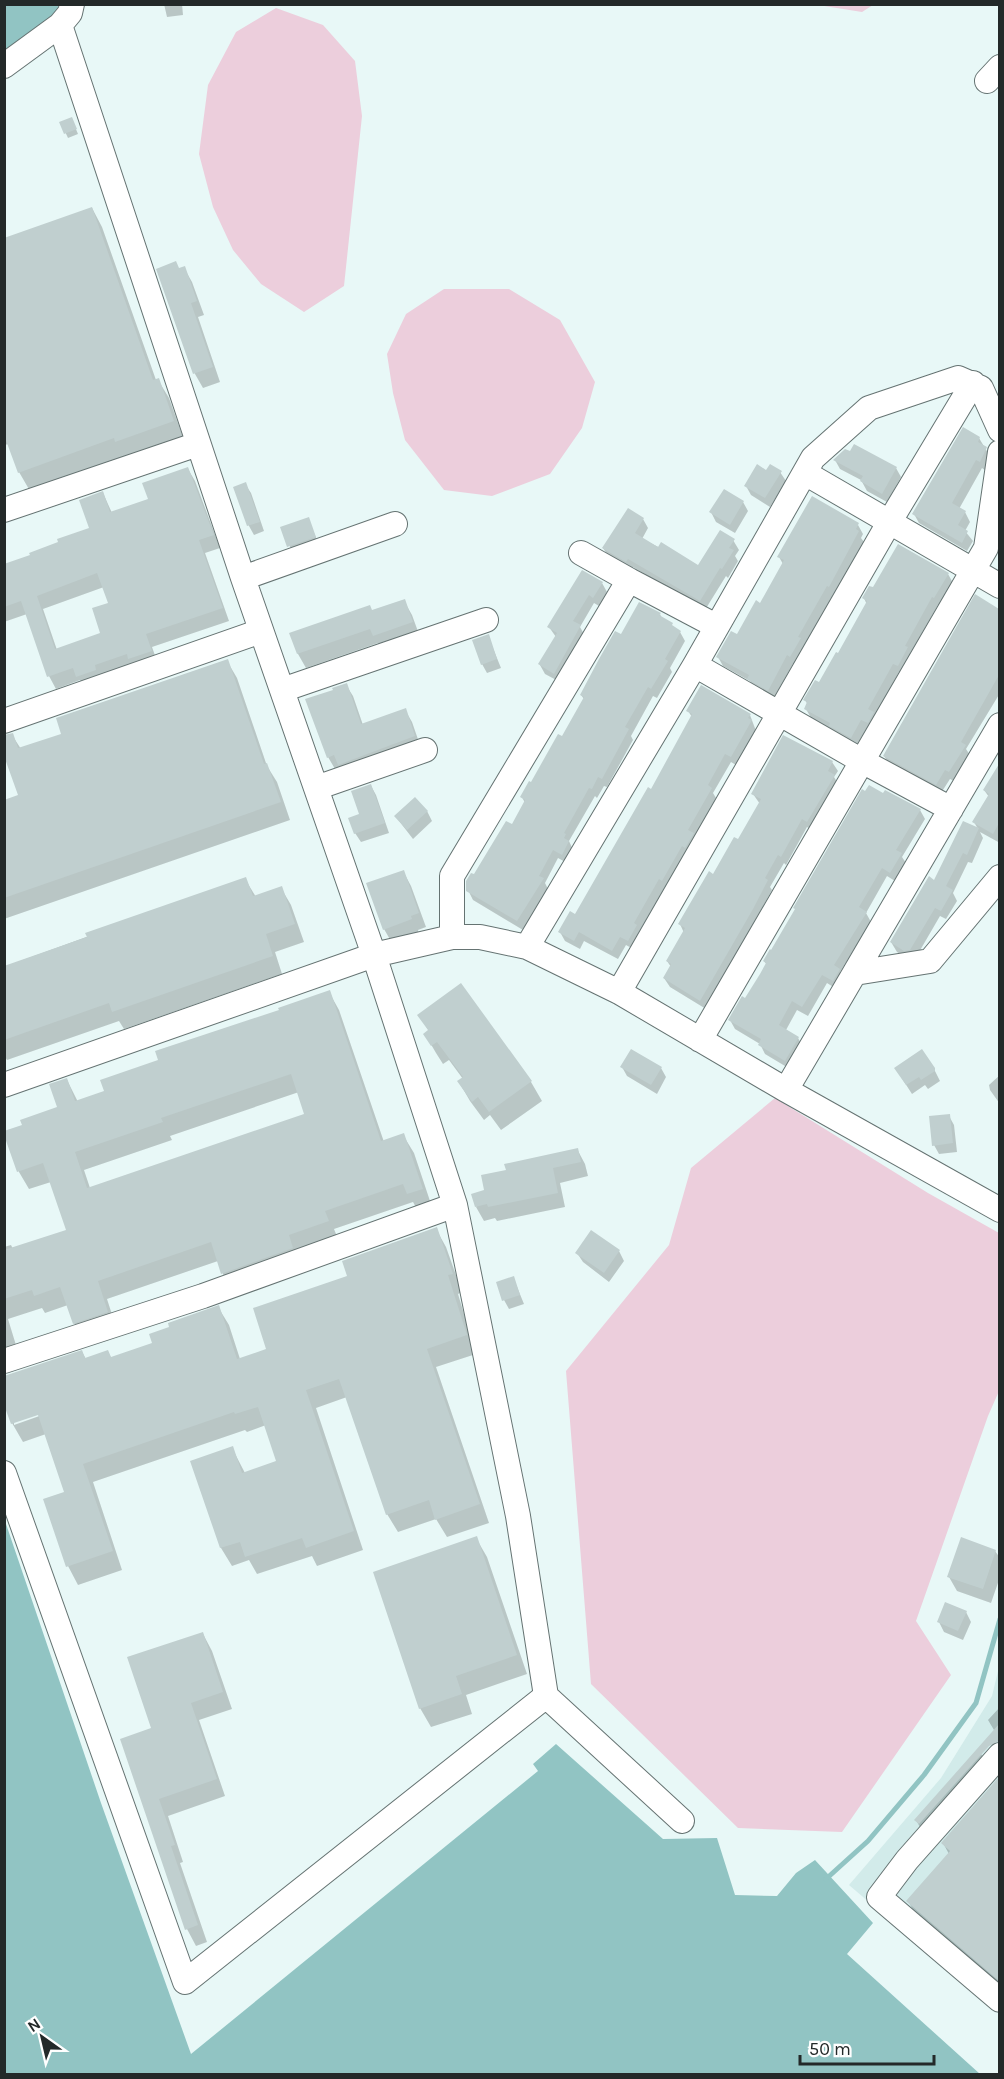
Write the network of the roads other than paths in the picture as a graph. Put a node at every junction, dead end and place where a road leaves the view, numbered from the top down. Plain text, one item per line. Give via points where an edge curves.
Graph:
1 (66, 15) edge
2 (4, 66) edge
3 (973, 383) junction
4 (999, 429) edge
5 (198, 444) junction
6 (999, 452) edge
7 (805, 473) junction
8 (4, 510) edge
9 (890, 521) junction
10 (395, 524) dead end
11 (581, 553) dead end
12 (972, 570) junction
13 (243, 578) junction
14 (629, 580) junction
15 (999, 586) edge
16 (486, 620) dead end
17 (716, 626) junction
18 (261, 631) junction
19 (695, 665) junction
20 (282, 690) junction
21 (780, 714) junction
22 (4, 721) edge
23 (999, 725) edge
24 (425, 750) dead end
25 (862, 761) junction
26 (316, 788) junction
27 (951, 809) junction
28 (999, 878) edge
29 (452, 937) junction
30 (527, 946) junction
31 (374, 955) junction
32 (855, 973) junction
33 (619, 992) junction
34 (700, 1040) junction
35 (4, 1085) edge
36 (786, 1090) junction
37 (455, 1204) junction
38 (999, 1210) edge
39 (4, 1361) edge
40 (4, 1473) edge
41 (546, 1696) junction
42 (999, 1755) edge
43 (682, 1821) dead end
44 (999, 2000) edge

1 - 2 street
1 - 5 street
3 - 4 street via 981,388
3 - 7 street via 958,378 869,408 813,458
3 - 9 street
5 - 8 street
5 - 13 street
6 - 12 street via 986,548
7 - 9 street
7 - 17 street
9 - 12 street
9 - 21 street
10 - 13 street
11 - 14 street
12 - 15 street
12 - 25 street
13 - 18 street
14 - 17 street
14 - 29 street via 452,876
16 - 20 street
17 - 19 street
18 - 20 street
18 - 22 street
19 - 21 street
19 - 30 street
20 - 26 street
21 - 25 street
21 - 33 street
23 - 27 street
24 - 26 street
25 - 27 street
25 - 34 street
26 - 31 street
27 - 32 street
28 - 32 street via 930,961
29 - 30 street
29 - 31 street
30 - 33 street
31 - 35 street
31 - 37 street
32 - 36 street
33 - 34 street
34 - 36 street
36 - 38 street
37 - 39 street via 203,1296
37 - 41 street via 518,1516
40 - 41 street via 185,1982
41 - 43 street
42 - 44 street via 879,1897

